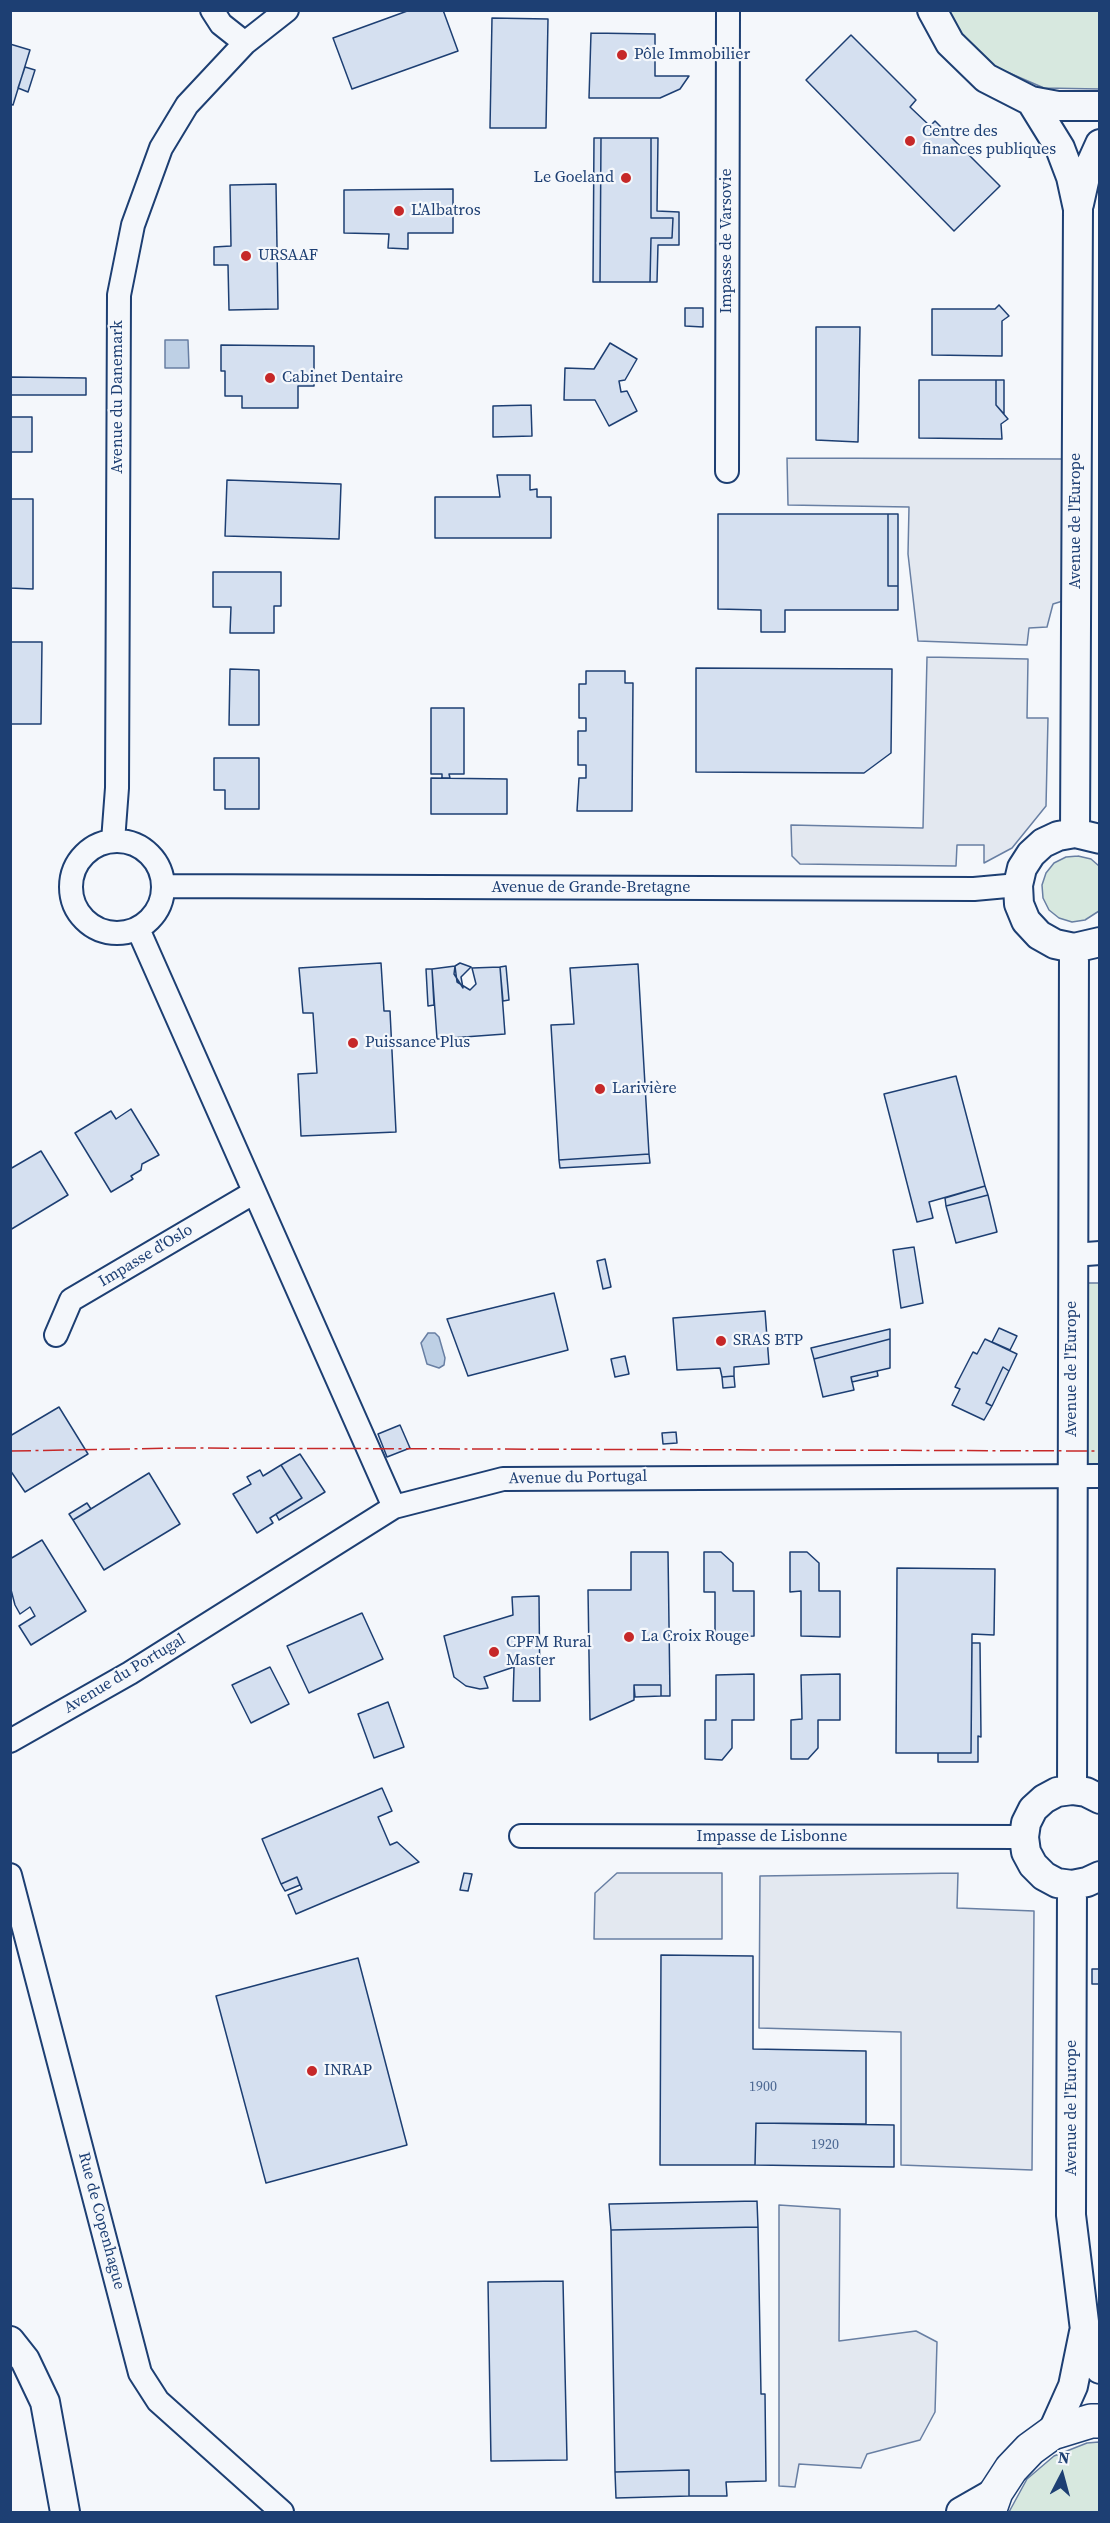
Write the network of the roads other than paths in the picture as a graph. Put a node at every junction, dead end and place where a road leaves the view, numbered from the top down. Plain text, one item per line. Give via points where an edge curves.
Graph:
1 (212, 10) edge
2 (287, 10) edge
3 (728, 10) edge
4 (932, 10) edge
5 (245, 43) junction
6 (1031, 101) junction
7 (1100, 106) edge
8 (1100, 144) edge
9 (1078, 209) junction
10 (727, 471) dead end
11 (1087, 836) edge
12 (113, 841) junction
13 (1018, 885) junction
14 (164, 886) junction
15 (138, 929) junction
16 (1087, 945) edge
17 (253, 1193) junction
18 (1086, 1254) edge
19 (56, 1335) dead end
20 (1071, 1476) junction
21 (1100, 1476) edge
22 (394, 1507) junction
23 (10, 1741) edge
24 (1072, 1790) junction
25 (1100, 1799) edge
26 (521, 1836) dead end
27 (1024, 1837) junction
28 (10, 1875) edge
29 (1100, 1876) edge
30 (1072, 1885) junction
31 (1085, 2330) junction
32 (10, 2341) edge
33 (1100, 2369) edge
34 (1100, 2421) edge
35 (1052, 2433) junction
36 (993, 2502) edge
37 (65, 2512) edge
38 (282, 2512) edge
39 (962, 2512) edge

1 - 5 street via 221,24
2 - 5 street, Avenue du Danemark
3 - 10 street, Impasse de Varsovie
4 - 6 street via 950,43 986,78
5 - 12 street, Avenue du Danemark via 187,105 161,148 133,225 119,295 117,788
6 - 7 street via 1058,106
6 - 9 street, Avenue de l'Europe via 1060,148
8 - 9 street, Avenue de l'Europe via 1085,177
9 - 11 street, Avenue de l'Europe
11 - 13 street via 1058,836 1043,843 1030,854
12 - 14 street via 126,841 149,853 157,862
12 - 15 street via 86,852 71,877 70,892 82,919 94,928 108,933
13 - 14 street, Avenue de Grande-Bretagne via 974,889
13 - 16 street via 1019,904 1032,928 1055,944
14 - 15 street via 157,912
15 - 17 street
16 - 18 street, Avenue de l'Europe
17 - 19 street, Impasse d'Oslo via 71,1300
17 - 22 street
18 - 20 street, Avenue de l'Europe
20 - 21 street, Avenue du Portugal
20 - 22 street, Avenue du Portugal via 503,1479
20 - 24 street, Avenue de l'Europe
22 - 23 street, Avenue du Portugal via 130,1673
24 - 25 street
24 - 27 street via 1050,1796 1033,1809
26 - 27 street, Impasse de Lisbonne
27 - 30 street via 1026,1852 1038,1871 1057,1883
28 - 38 street, Rue de Copenhague via 140,2373 158,2401
29 - 30 street
30 - 31 street, Avenue de l'Europe via 1071,2215
31 - 33 street, Avenue de l'Europe
31 - 35 street, Avenue de l'Europe via 1073,2386
32 - 37 street via 25,2360 45,2403
34 - 35 main road
35 - 36 main road via 1029,2449 1011,2469
36 - 39 street

